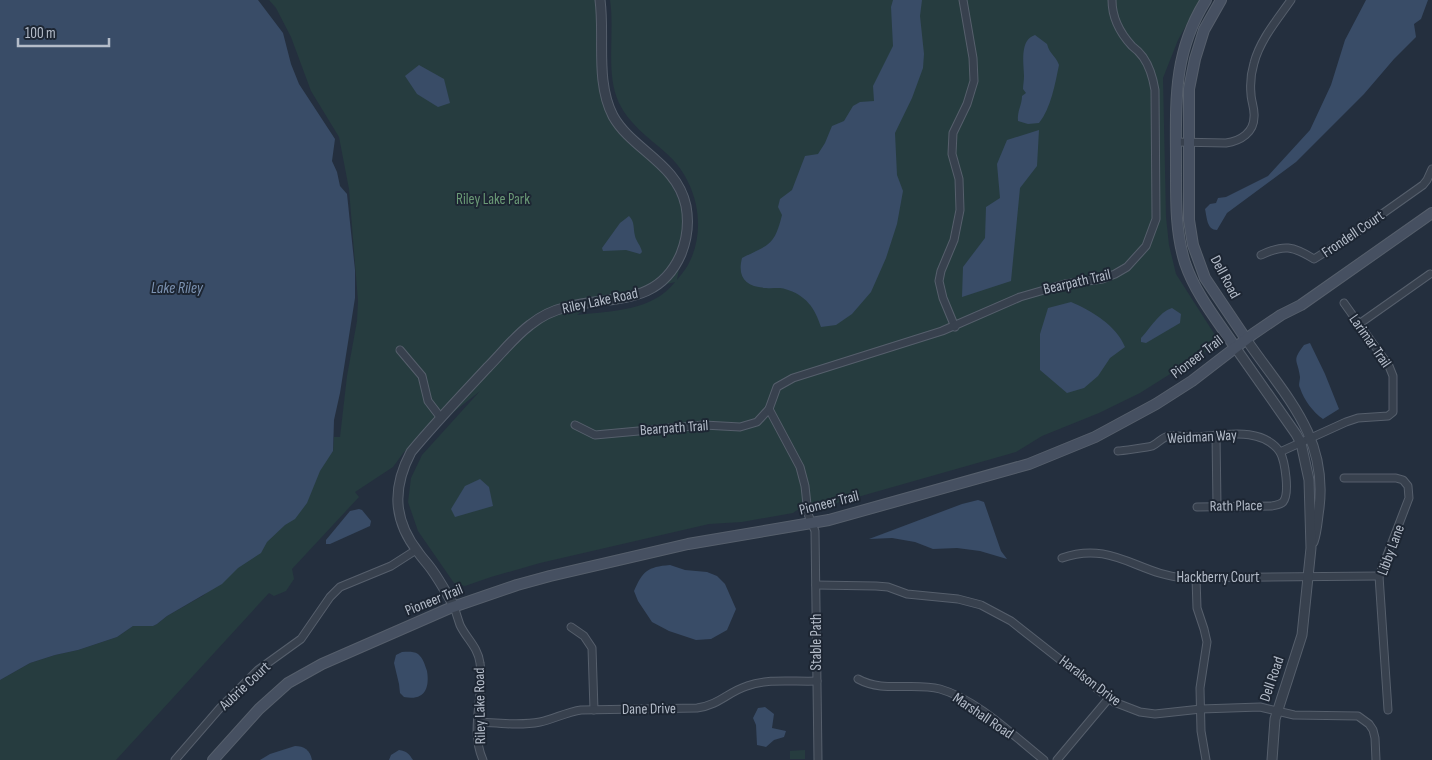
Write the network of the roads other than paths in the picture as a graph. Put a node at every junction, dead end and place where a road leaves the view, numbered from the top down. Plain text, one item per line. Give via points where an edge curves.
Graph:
1 (600, 0) edge
2 (963, 0) edge
3 (1112, 0) edge
4 (1206, 0) edge
5 (1221, 0) edge
6 (1291, 0) edge
7 (1176, 142) junction
8 (1188, 142) junction
9 (1432, 169) edge
10 (1432, 213) edge
11 (1261, 255) dead end
12 (1430, 274) dead end
13 (1344, 303) dead end
14 (1359, 324) junction
15 (955, 327) junction
16 (1246, 339) junction
17 (1235, 347) junction
18 (400, 350) dead end
19 (769, 409) junction
20 (441, 418) junction
21 (575, 425) dead end
22 (1216, 435) junction
23 (1311, 438) junction
24 (1301, 443) junction
25 (1118, 451) dead end
26 (1280, 452) junction
27 (1344, 478) dead end
28 (1218, 506) junction
29 (1197, 507) dead end
30 (812, 524) junction
31 (1311, 548) junction
32 (416, 550) junction
33 (1062, 558) dead end
34 (1308, 576) junction
35 (1379, 576) junction
36 (1196, 578) junction
37 (816, 585) junction
38 (454, 606) junction
39 (571, 627) dead end
40 (858, 679) dead end
41 (817, 681) junction
42 (1109, 698) junction
43 (1201, 709) junction
44 (594, 710) junction
45 (1388, 710) dead end
46 (1277, 712) junction
47 (478, 722) junction
48 (175, 760) edge
49 (213, 760) edge
50 (484, 760) edge
51 (818, 760) edge
52 (1044, 760) edge
53 (1057, 760) edge
54 (1206, 760) edge
55 (1272, 760) edge
56 (1376, 760) edge

1 - 20 street, Riley Lake Road via 607,101 618,124 653,156 680,190 688,219 683,248 669,273 646,291 618,300 568,306 534,322
2 - 15 street via 974,58 974,81 953,133 952,154 959,179 960,210 954,240 940,271 943,298
3 - 15 street, Bearpath Trail via 1118,27 1142,55 1153,78 1157,205 1156,219 1146,246 1127,267 1115,274 1042,290
4 - 7 main road, Dell Road via 1196,16 1182,58 1176,90
5 - 8 main road, Dell Road via 1204,30 1194,59 1189,89
6 - 8 street via 1258,50 1253,64 1250,94 1254,117 1248,133 1235,142
7 - 8 street
7 - 17 main road, Dell Road via 1176,222 1182,250 1196,288
8 - 16 main road, Dell Road via 1189,220 1195,251 1209,286
9 - 11 street, Frondell Court via 1423,185 1314,260 1288,247
10 - 16 main road, Pioneer Trail via 1301,305
12 - 14 street
13 - 14 street, Larimar Trail
14 - 23 street, Larimar Trail via 1393,376 1393,412 1388,416 1358,418
15 - 19 street, Bearpath Trail via 793,378 777,387
16 - 17 main road, Pioneer Trail
16 - 23 street, Dell Road via 1302,418
17 - 24 street, Dell Road
17 - 30 main road, Pioneer Trail via 1156,404 1126,422 1062,451 995,474
18 - 20 street via 422,376 428,401
19 - 21 street, Bearpath Trail via 757,422 740,426 704,424 595,434
19 - 30 street via 800,467
20 - 32 street, Riley Lake Road via 410,452 400,476 398,513
22 - 25 street, Weidman Way via 1169,436 1154,446
22 - 26 street, Weidman Way via 1231,433 1262,438 1274,443
22 - 28 street
23 - 24 street
23 - 31 street, Dell Road via 1320,485 1316,534
24 - 26 street
24 - 31 street, Dell Road via 1309,480
26 - 28 street, Rath Place via 1285,465 1286,496 1282,502 1272,506
27 - 35 street, Libby Lane via 1396,478 1408,486 1405,511
28 - 29 street, Rath Place
30 - 37 street, Stable Path via 815,531
30 - 38 main road, Pioneer Trail via 662,550 526,582
31 - 34 street, Dell Road
32 - 38 street, Riley Lake Road via 432,569
32 - 48 street, Aubrie Court via 391,566 340,587 301,639 258,670
33 - 36 street, Hackberry Court via 1084,552 1105,554 1167,576
34 - 35 street, Hackberry Court
34 - 36 street, Hackberry Court
34 - 46 street, Dell Road via 1302,635
35 - 45 street, Libby Lane
36 - 43 street via 1196,598 1207,642 1200,688
37 - 41 street, Stable Path
37 - 42 street, Haralson Drive via 888,587 907,594 958,599 981,605 1011,621
38 - 47 street, Riley Lake Road via 460,625 478,653
38 - 49 main road, Pioneer Trail via 322,664 288,683 259,709
39 - 44 street via 584,636 592,648
40 - 52 street, Marshall Road via 873,686 926,687 954,694 979,709
41 - 44 street, Dane Drive via 754,684 713,705 698,708
41 - 51 street, Stable Path
42 - 43 street, Haralson Drive via 1122,706 1154,714
42 - 53 street
43 - 46 street, Haralson Drive via 1260,707
43 - 54 street
44 - 47 street, Dane Drive via 573,711 530,723
46 - 55 street, Dell Road
46 - 56 street, Haralson Drive via 1350,715 1363,719 1376,738
47 - 50 street, Riley Lake Road via 479,748

